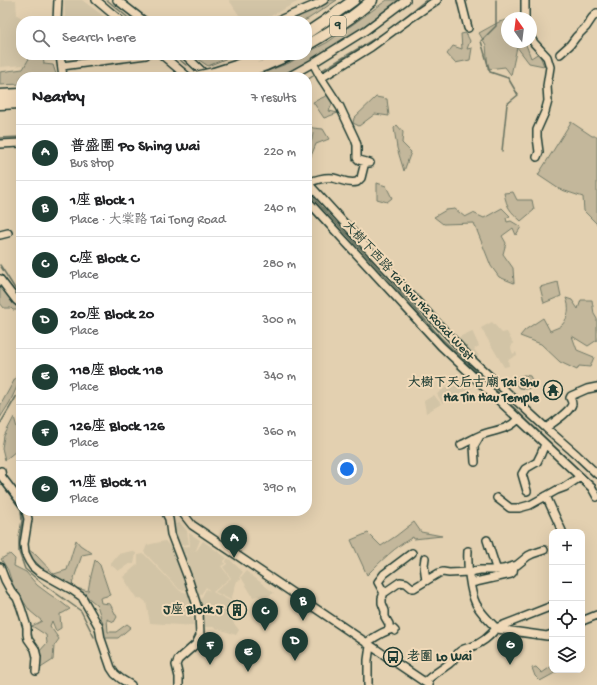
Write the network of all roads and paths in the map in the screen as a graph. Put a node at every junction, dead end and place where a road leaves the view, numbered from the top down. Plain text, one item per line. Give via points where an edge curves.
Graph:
1 (58, 0) edge
2 (96, 0) edge
3 (117, 0) edge
4 (324, 0) edge
5 (354, 0) edge
6 (406, 0) edge
7 (437, 0) edge
8 (461, 0) edge
9 (525, 0) edge
10 (371, 2) edge
11 (525, 12) edge
12 (597, 13) edge
13 (57, 16) edge
14 (115, 16) edge
15 (138, 16) edge
16 (289, 16) edge
17 (468, 28) dead end
18 (312, 29) edge
19 (312, 42) edge
20 (537, 46) edge
21 (560, 54) dead end
22 (61, 60) edge
23 (108, 60) edge
24 (168, 60) edge
25 (192, 60) edge
26 (251, 60) edge
27 (277, 60) edge
28 (314, 64) junction
29 (62, 66) junction
30 (62, 72) edge
31 (66, 72) edge
32 (182, 72) edge
33 (207, 72) edge
34 (219, 72) edge
35 (246, 72) edge
36 (298, 72) edge
37 (321, 78) junction
38 (16, 94) edge
39 (0, 95) edge
40 (16, 103) edge
41 (0, 104) edge
42 (16, 143) edge
43 (0, 144) edge
44 (537, 157) dead end
45 (312, 180) edge
46 (312, 187) edge
47 (312, 205) edge
48 (8, 233) dead end
49 (0, 235) edge
50 (0, 279) edge
51 (16, 300) edge
52 (597, 387) edge
53 (518, 419) junction
54 (546, 428) junction
55 (480, 436) junction
56 (545, 444) junction
57 (462, 445) dead end
58 (475, 462) dead end
59 (3, 474) edge
60 (597, 474) edge
61 (580, 477) junction
62 (527, 490) dead end
63 (16, 494) edge
64 (546, 496) junction
65 (597, 496) edge
66 (498, 498) dead end
67 (27, 516) edge
68 (168, 516) edge
69 (185, 516) edge
70 (561, 529) edge
71 (487, 540) dead end
72 (544, 550) dead end
73 (468, 551) dead end
74 (412, 553) dead end
75 (425, 558) dead end
76 (514, 566) junction
77 (0, 567) edge
78 (495, 570) junction
79 (469, 572) junction
80 (426, 581) junction
81 (471, 583) junction
82 (384, 593) junction
83 (549, 607) edge
84 (597, 615) edge
85 (585, 620) edge
86 (496, 629) junction
87 (549, 635) edge
88 (368, 644) junction
89 (36, 671) dead end
90 (427, 684) edge
91 (132, 685) edge
92 (179, 685) edge
93 (368, 685) edge

1 - 13 street
2 - 14 street
3 - 15 street
4 - 16 street
5 - 18 highway, 9
6 - 28 street
7 - 37 street via 371,47
8 - 17 street
9 - 11 street
10 - 19 highway, 9
12 - 21 street
20 - 44 street via 547,57 550,67 548,101 537,130
22 - 29 street
23 - 29 street
24 - 32 street
25 - 33 street
26 - 34 highway
27 - 35 highway
28 - 36 street
28 - 37 street
29 - 30 street
29 - 31 street
37 - 45 street via 340,107 355,139 357,158 368,163 358,182 350,183 332,178
38 - 39 highway
40 - 41 highway
42 - 43 street
46 - 54 street via 472,360
47 - 53 street, 大樹下西路 Tai Shu Ha Road West via 441,346
48 - 49 street
50 - 51 street
52 - 54 street via 571,396 572,405
53 - 55 street via 512,425
53 - 56 street, 大樹下西路 Tai Shu Ha Road West
54 - 60 street
55 - 57 street
55 - 58 street via 474,446
56 - 61 street, 大樹下西路 Tai Shu Ha Road West
56 - 62 street via 537,462 525,469 522,474
59 - 63 street
61 - 64 street
61 - 65 street, 大樹下西路 Tai Shu Ha Road West
64 - 66 street via 519,508 510,508
64 - 70 street
67 - 91 street via 24,544 29,561 38,571 82,597 99,627 110,668
68 - 92 street via 199,612 200,636 196,644 176,665
69 - 88 street via 192,525
71 - 78 street
72 - 76 street via 528,556
73 - 79 street
74 - 82 street via 384,574 378,582
75 - 80 street
76 - 78 street
76 - 81 street via 511,574
77 - 89 street via 21,608 28,639 37,657
78 - 79 street
79 - 80 street via 439,573
79 - 81 street
80 - 82 street via 414,588 400,582
81 - 86 street via 476,603
82 - 88 street via 382,603 385,617 392,630 380,634
83 - 86 street
84 - 85 street
86 - 87 street
86 - 90 street via 478,644 457,653 451,662 432,675
88 - 90 street
88 - 93 street

